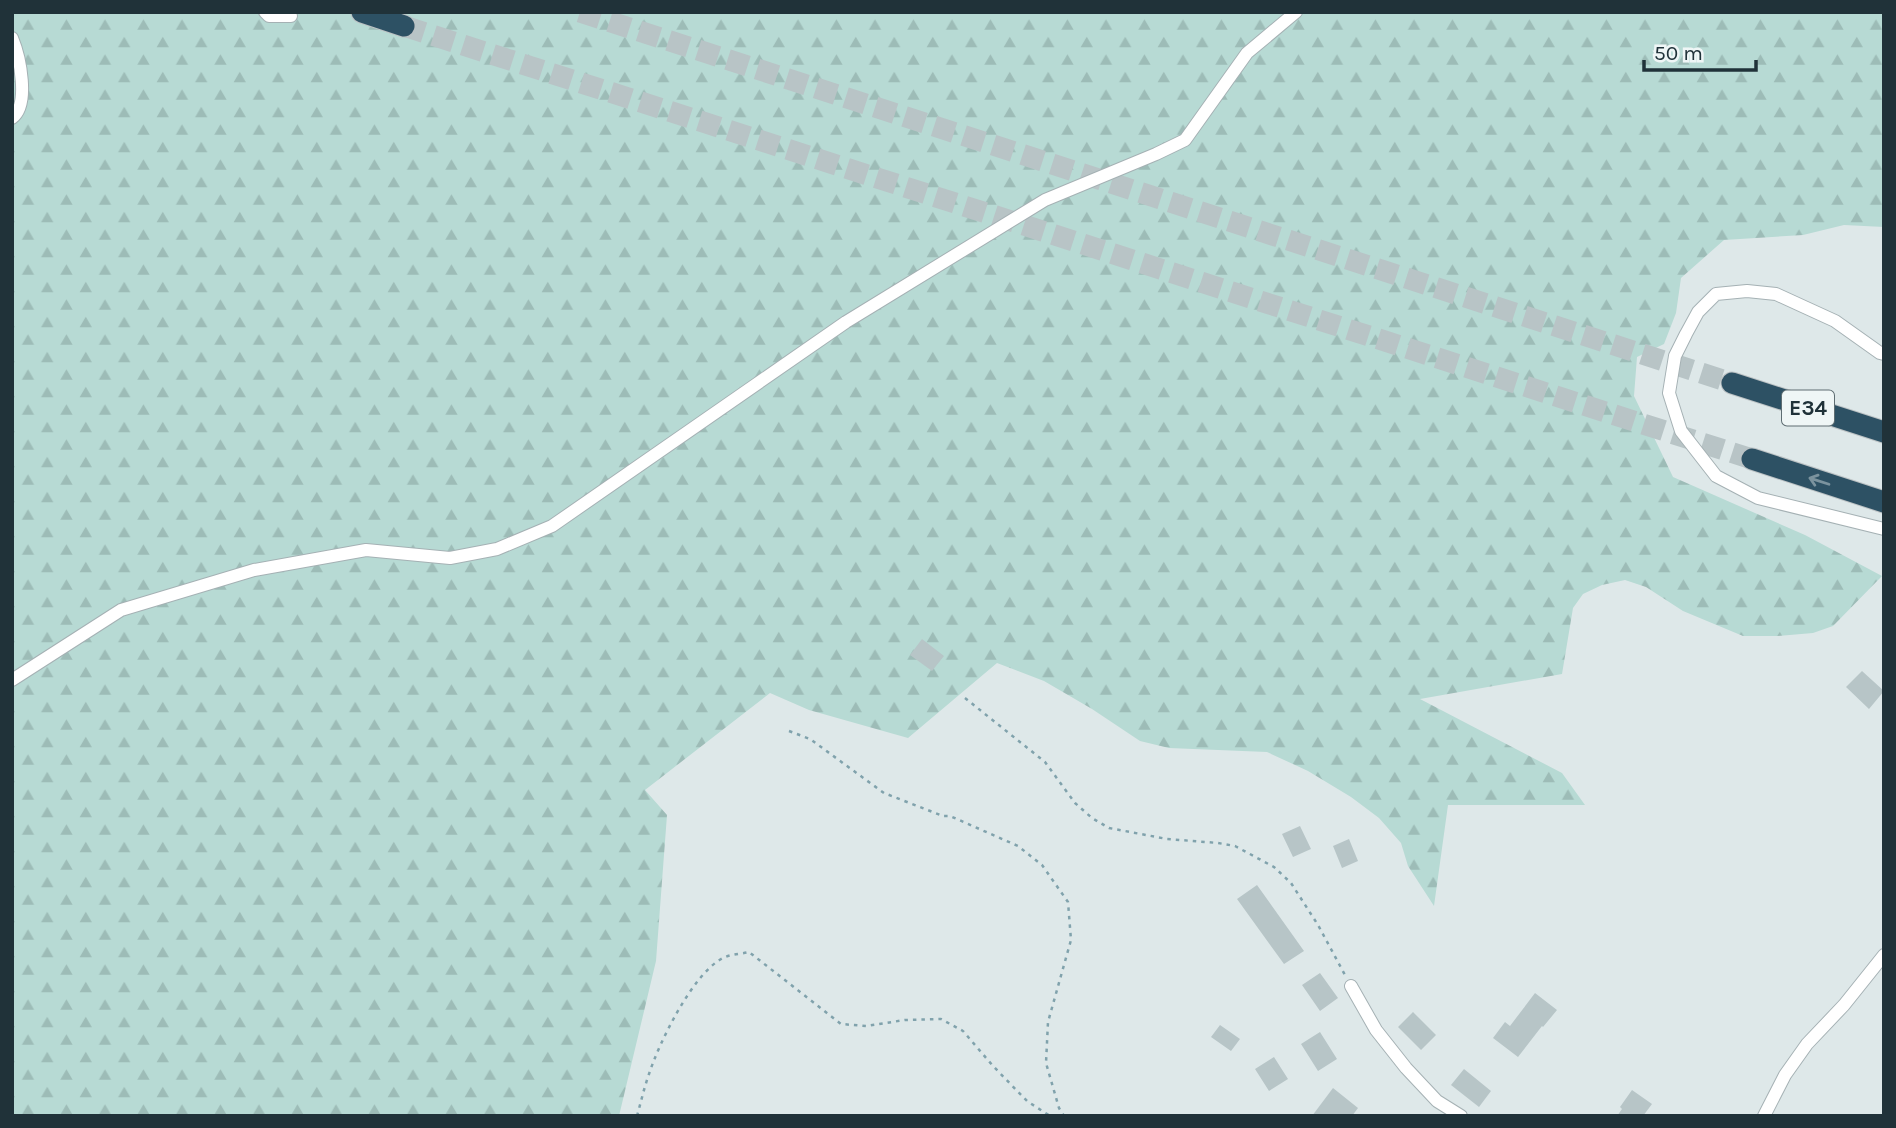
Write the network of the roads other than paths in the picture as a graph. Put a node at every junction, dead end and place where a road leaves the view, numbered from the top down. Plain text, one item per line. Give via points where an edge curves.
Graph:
1 (265, 12) edge
2 (362, 12) edge
3 (1296, 12) edge
4 (291, 16) dead end
5 (404, 26) tunnel mouth
6 (12, 38) edge
7 (12, 118) edge
8 (1884, 354) edge
9 (1732, 383) tunnel mouth
10 (1884, 432) edge
11 (1752, 460) tunnel mouth
12 (1884, 502) edge
13 (1884, 529) edge
14 (12, 680) edge
15 (1884, 955) edge
16 (1351, 986) road end
17 (1461, 1116) edge
18 (1764, 1116) edge

1 - 4 street
2 - 5 highway
3 - 14 street via 1247,53 1185,139 1045,200 846,322 552,526 497,550 450,558 366,551 254,570 121,610
6 - 7 street via 23,93 18,114
8 - 13 street via 1835,321 1776,294 1716,295 1698,312 1675,356 1669,393 1681,430 1716,476 1758,498
9 - 10 highway, E34
12 -> 11 highway
15 - 18 street via 1807,1044
16 - 17 street via 1376,1030 1406,1068 1437,1101

